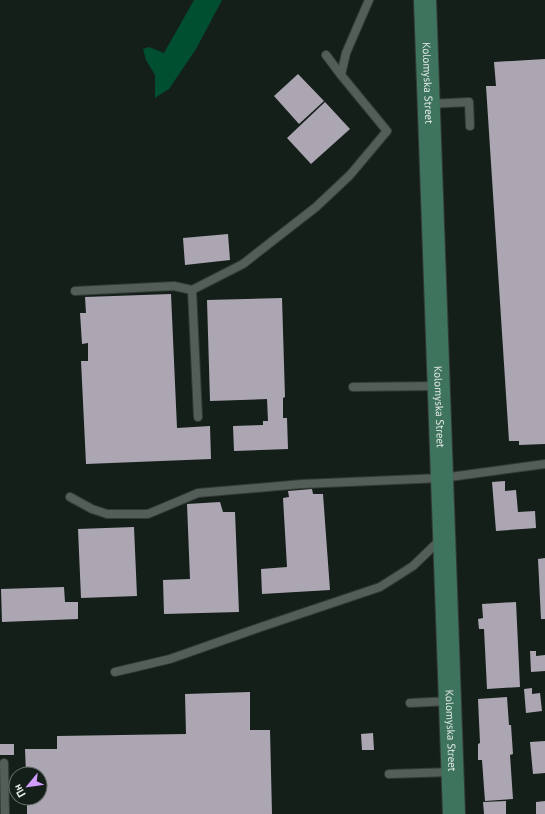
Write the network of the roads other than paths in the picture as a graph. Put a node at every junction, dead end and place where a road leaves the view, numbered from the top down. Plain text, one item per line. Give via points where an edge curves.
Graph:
1 (368, 0) edge
2 (425, 0) edge
3 (326, 55) dead end
4 (341, 75) junction
5 (429, 104) junction
6 (470, 126) dead end
7 (192, 290) junction
8 (75, 291) dead end
9 (439, 386) junction
10 (353, 388) dead end
11 (198, 417) dead end
12 (545, 464) edge
13 (442, 478) junction
14 (70, 497) dead end
15 (444, 535) junction
16 (115, 672) dead end
17 (450, 701) junction
18 (410, 703) dead end
19 (4, 763) dead end
20 (453, 772) junction
21 (389, 774) dead end
22 (5, 814) edge
23 (454, 814) edge

1 - 4 lane via 346,53
2 - 5 street, Kolomyska Street
3 - 4 lane
4 - 7 lane via 387,131 350,175 316,207 243,264
5 - 6 lane via 468,102
5 - 9 street, Kolomyska Street
7 - 8 lane via 174,286
7 - 11 lane
9 - 10 lane
9 - 13 street, Kolomyska Street
12 - 13 lane
13 - 14 lane via 302,484 198,493 148,514 108,514
13 - 15 street, Kolomyska Street
15 - 16 lane via 413,566 380,587 170,659
15 - 17 street, Kolomyska Street
17 - 18 lane
17 - 20 street, Kolomyska Street
19 - 22 lane
20 - 21 lane
20 - 23 street, Kolomyska Street

